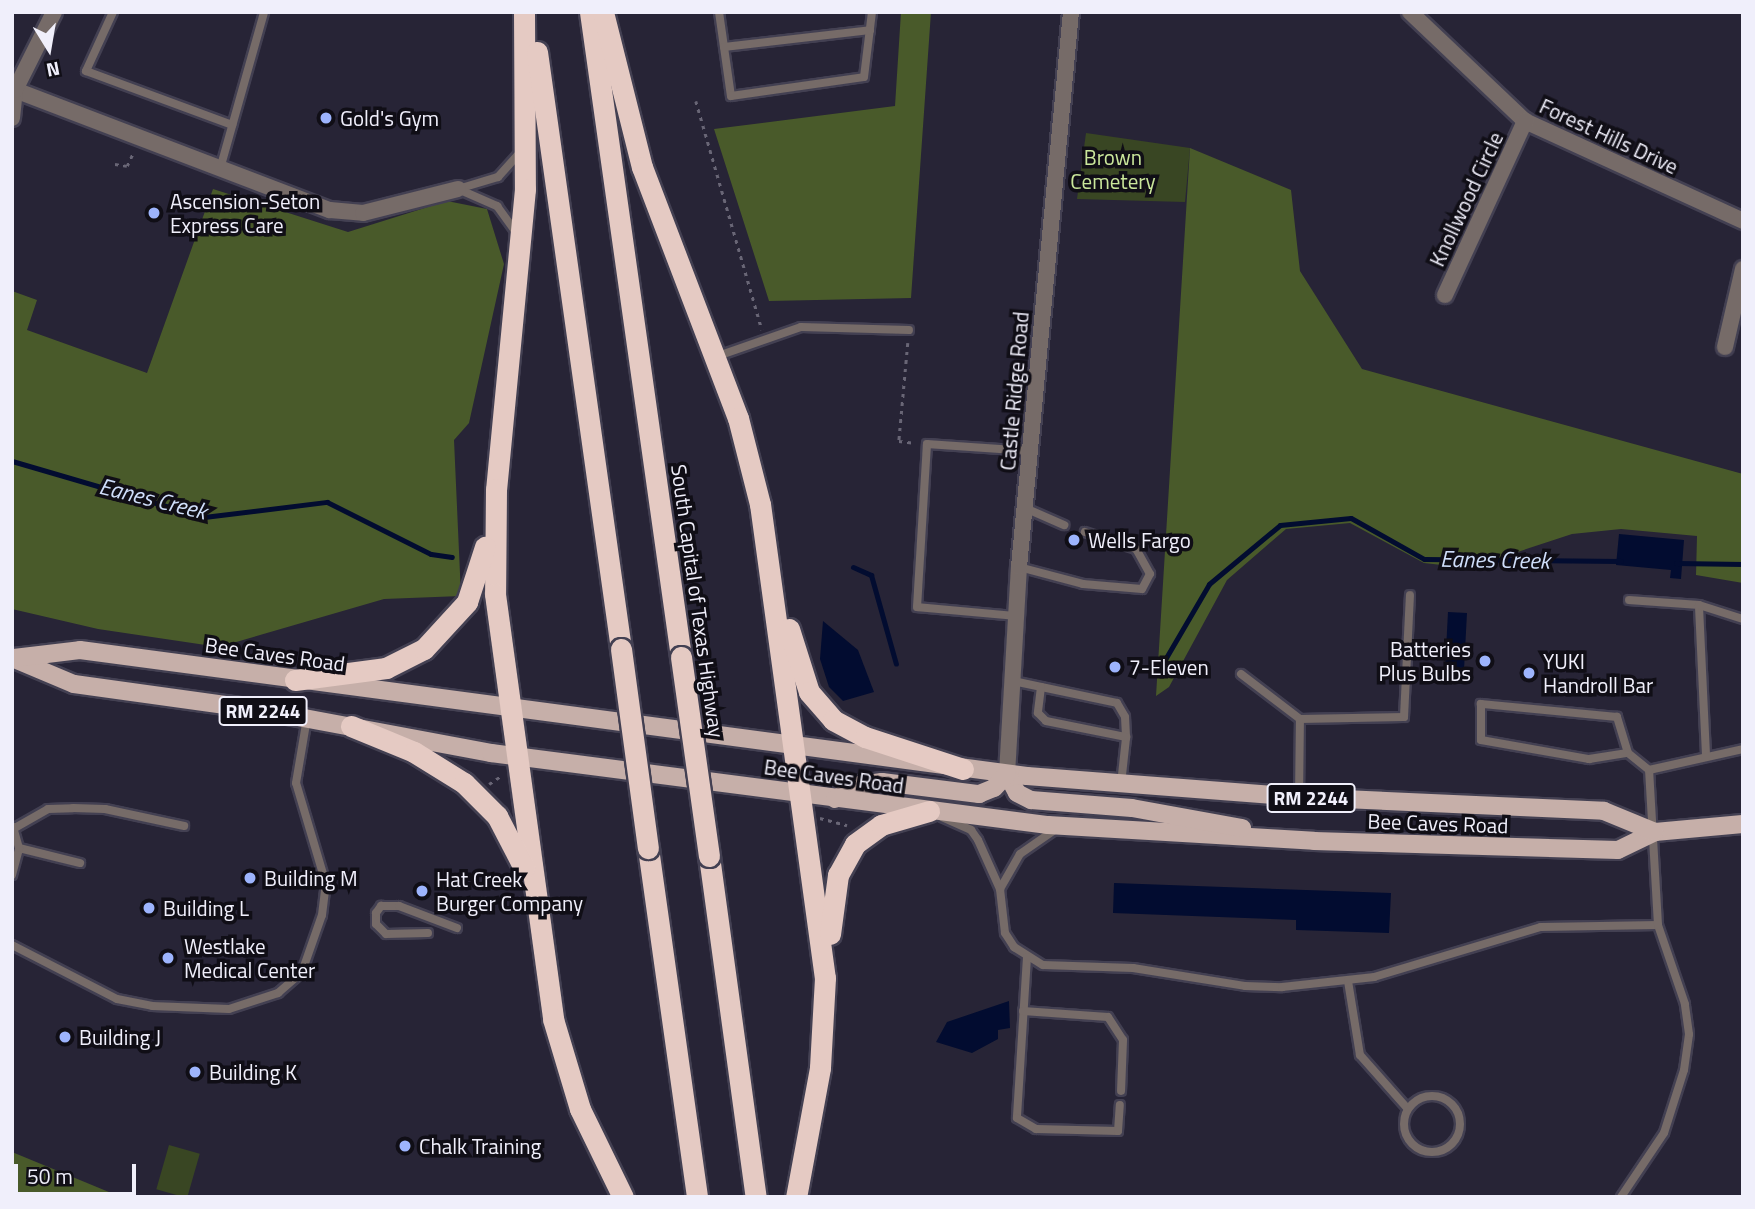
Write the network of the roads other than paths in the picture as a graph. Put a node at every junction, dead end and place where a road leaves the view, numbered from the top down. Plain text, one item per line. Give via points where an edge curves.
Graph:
1 (54, 12) edge
2 (113, 12) edge
3 (264, 12) edge
4 (524, 12) edge
5 (532, 12) edge
6 (590, 12) edge
7 (603, 12) edge
8 (719, 12) edge
9 (872, 12) edge
10 (1071, 12) edge
11 (1410, 12) edge
12 (870, 30) junction
13 (724, 47) junction
14 (13, 90) edge
15 (12, 118) edge
16 (1525, 121) junction
17 (232, 125) junction
18 (527, 128) junction
19 (220, 169) junction
20 (458, 189) junction
21 (1743, 221) edge
22 (520, 248) junction
23 (1743, 269) edge
24 (1445, 295) dead end
25 (909, 330) road end
26 (1725, 347) dead end
27 (715, 357) junction
28 (1029, 451) junction
29 (496, 500) junction
30 (1024, 508) junction
31 (1064, 525) dead end
32 (1084, 532) dead end
33 (769, 563) junction
34 (1019, 567) junction
35 (1410, 595) dead end
36 (1629, 600) dead end
37 (1699, 605) junction
38 (1016, 616) junction
39 (1743, 619) edge
40 (13, 658) edge
41 (1241, 674) dead end
42 (295, 680) junction
43 (1013, 681) junction
44 (1041, 687) junction
45 (508, 707) junction
46 (307, 718) junction
47 (1300, 719) junction
48 (351, 726) junction
49 (1126, 737) junction
50 (795, 746) junction
51 (1743, 749) edge
52 (1628, 753) junction
53 (1706, 755) junction
54 (511, 765) junction
55 (963, 769) junction
56 (1650, 770) junction
57 (1007, 774) junction
58 (1121, 783) junction
59 (802, 794) junction
60 (1299, 797) junction
61 (829, 810) junction
62 (929, 811) junction
63 (1743, 824) edge
64 (1061, 825) junction
65 (184, 826) dead end
66 (13, 827) edge
67 (1655, 832) junction
68 (1314, 841) junction
69 (19, 848) junction
70 (80, 863) dead end
71 (12, 875) edge
72 (1000, 890) junction
73 (536, 902) junction
74 (1658, 925) junction
75 (457, 928) dead end
76 (428, 933) dead end
77 (12, 945) edge
78 (1027, 957) junction
79 (825, 978) junction
80 (1348, 981) junction
81 (1023, 1011) junction
82 (1121, 1091) dead end
83 (1120, 1105) dead end
84 (1408, 1109) junction
85 (623, 1197) edge
86 (697, 1197) edge
87 (757, 1197) edge
88 (796, 1197) edge
89 (1621, 1197) edge

1 - 14 street
2 - 17 lane via 86,71
3 - 17 lane
4 - 18 highway
5 - 86 highway, bridge
6 - 87 highway, South Capital of Texas Highway, bridge
7 - 27 highway via 642,167
8 - 13 lane
9 - 12 lane
10 - 28 street, Castle Ridge Road
11 - 16 street, Forest Hills Drive
12 - 13 lane
12 - 13 lane via 864,77 789,90 731,96
14 - 15 street
14 - 19 street
16 - 21 street, Forest Hills Drive
16 - 24 street, Knollwood Circle
17 - 19 lane
18 - 20 lane via 519,155 506,172
18 - 22 highway
19 - 20 street via 352,214
20 - 22 lane via 503,212
22 - 29 highway
23 - 26 street
25 - 27 lane via 801,327
27 - 33 highway via 752,465
28 - 30 street, Castle Ridge Road
28 - 38 lane via 926,444 917,607
29 - 42 highway via 472,592 435,642 386,668
29 - 45 highway via 494,586
30 - 31 lane
30 - 34 street, Castle Ridge Road
32 - 34 lane via 1136,549 1150,574 1142,589 1083,584
33 - 50 highway
33 - 55 highway via 806,684 825,714 853,732
34 - 38 street, Castle Ridge Road
35 - 47 lane via 1404,717
36 - 37 lane
37 - 39 lane
37 - 53 lane
38 - 43 street, Castle Ridge Road
40 - 42 main road, Bee Caves Road / RM 2244 via 80,650
40 - 46 main road, Bee Caves Road / RM 2244 via 74,684
41 - 47 lane
42 - 45 main road, Bee Caves Road / RM 2244
43 - 44 lane
43 - 57 street, Castle Ridge Road
44 - 49 lane via 1117,703 1125,717
44 - 49 lane via 1038,713 1045,721
45 - 50 main road, Bee Caves Road / RM 2244
45 - 54 highway
46 - 48 main road, Bee Caves Road / RM 2244
46 - 77 lane via 296,783 326,884 322,915 302,972 278,993 229,1009 152,1006 117,999
47 - 60 lane
48 - 54 main road, Bee Caves Road / RM 2244
48 - 73 highway via 424,757 478,794 509,835
49 - 58 lane
50 - 55 main road, Bee Caves Road / RM 2244
50 - 59 highway
51 - 53 lane
52 - 52 lane via 1616,717 1481,704 1482,740 1589,759
52 - 56 lane
53 - 56 lane
54 - 59 main road, Bee Caves Road / RM 2244
54 - 73 highway
55 - 57 main road, Bee Caves Road / RM 2244
56 - 67 lane
57 - 58 main road, Bee Caves Road / RM 2244
57 - 61 main road via 994,788 979,794 882,782 860,785
57 - 68 main road via 1017,793 1031,800 1142,810
58 - 60 main road, Bee Caves Road / RM 2244
59 - 61 main road, Bee Caves Road / RM 2244
59 - 79 highway
60 - 67 main road, Bee Caves Road / RM 2244 via 1604,811
61 - 62 main road, Bee Caves Road / RM 2244
62 - 64 main road, Bee Caves Road / RM 2244
62 - 72 lane via 971,831
62 - 79 highway via 881,825 849,851 836,884
63 - 67 main road, Bee Caves Road / RM 2244
64 - 68 main road, Bee Caves Road / RM 2244
64 - 72 lane via 1020,854
65 - 66 lane via 105,809 73,808 48,809
66 - 69 lane
67 - 68 main road, Bee Caves Road / RM 2244 via 1618,850
67 - 74 lane
69 - 70 lane
69 - 71 lane
72 - 78 lane via 1004,933
73 - 85 highway via 564,1064
74 - 80 lane via 1541,928 1411,968
74 - 89 lane via 1685,1004 1689,1034 1684,1070 1664,1133
75 - 76 lane via 399,906 377,910 376,924 386,934
78 - 80 lane via 1043,965 1133,968 1244,986
78 - 81 lane
79 - 88 highway via 820,1068
80 - 84 lane via 1360,1055
81 - 82 lane via 1108,1017 1123,1040
81 - 83 lane via 1017,1118 1036,1129 1118,1131
84 - 84 lane via 1404,1130 1416,1148 1437,1152 1455,1140 1460,1119 1448,1101 1426,1097

